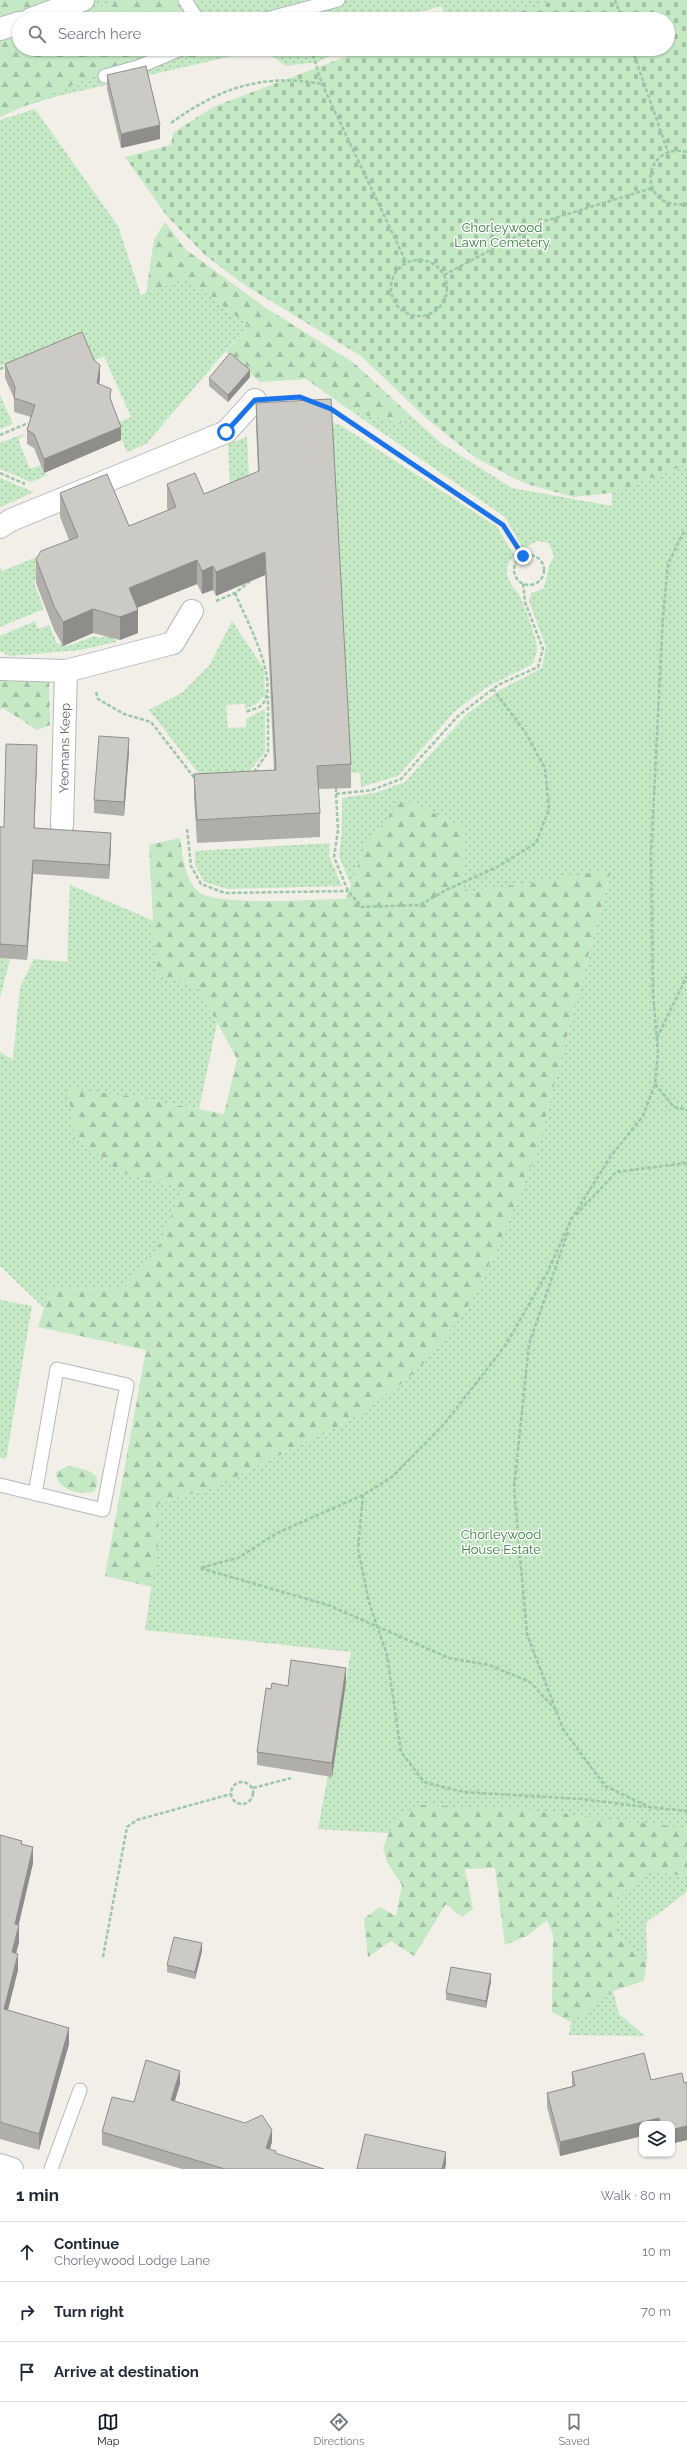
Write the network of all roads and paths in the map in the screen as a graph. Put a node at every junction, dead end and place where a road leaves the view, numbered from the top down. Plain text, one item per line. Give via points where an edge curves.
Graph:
1 (83, 0) edge
2 (185, 0) edge
3 (338, 0) edge
4 (615, 0) edge
5 (50, 12) edge
6 (193, 12) edge
7 (293, 12) edge
8 (619, 12) edge
9 (12, 25) edge
10 (0, 29) edge
11 (165, 56) edge
12 (313, 56) edge
13 (634, 56) edge
14 (105, 76) dead end
15 (322, 84) junction
16 (171, 124) dead end
17 (668, 152) junction
18 (687, 152) edge
19 (652, 188) junction
20 (687, 204) edge
21 (406, 262) junction
22 (444, 275) junction
23 (14, 364) edge
24 (0, 369) edge
25 (255, 400) joint
26 (318, 404) edge
27 (324, 406) edge
28 (28, 423) edge
29 (0, 435) edge
30 (0, 527) edge
31 (687, 532) edge
32 (523, 556) junction
33 (256, 577) edge
34 (523, 583) junction
35 (235, 593) junction
36 (192, 611) joint
37 (87, 665) junction
38 (0, 669) edge
39 (66, 671) junction
40 (493, 689) junction
41 (268, 696) junction
42 (245, 712) dead end
43 (251, 777) edge
44 (198, 781) edge
45 (336, 788) edge
46 (336, 794) junction
47 (62, 826) dead end
48 (187, 829) dead end
49 (348, 891) junction
50 (687, 976) edge
51 (657, 1039) junction
52 (655, 1084) junction
53 (687, 1110) edge
54 (687, 1163) edge
55 (572, 1218) junction
56 (0, 1485) edge
57 (35, 1494) junction
58 (363, 1495) junction
59 (378, 1627) junction
60 (556, 1710) junction
61 (291, 1778) dead end
62 (253, 1788) junction
63 (231, 1794) junction
64 (649, 1807) junction
65 (687, 1811) edge
66 (103, 1958) dead end
67 (80, 2090) dead end
68 (0, 2165) edge
69 (12, 2169) edge
70 (51, 2169) edge

1 - 5 street
2 - 6 lane
3 - 7 lane
4 - 8 path
9 - 10 street
11 - 14 lane via 138,68
12 - 15 path
13 - 17 path
15 - 16 path via 298,80 249,84 224,91 206,100
15 - 21 path
17 - 18 path
17 - 19 path via 658,158 653,166 650,177
19 - 20 path via 657,197 666,203 677,206
19 - 22 path via 545,221
21 - 22 path via 417,259 428,261 438,266
21 - 22 path via 397,269 390,290 400,309 410,315 432,314 440,307 446,297 448,286
23 - 24 path
25 - 26 path via 300,397
25 - 30 street via 226,432 11,520
27 - 32 path via 503,525
28 - 29 path
31 - 51 path via 683,533 668,564 663,616 651,854 653,994
32 - 34 path via 514,567 516,577
32 - 34 path via 537,558 544,570 537,582
33 - 35 path
34 - 40 path via 525,602 543,648 538,667
35 - 36 path
35 - 41 path via 263,659 268,678
36 - 37 street via 173,643
37 - 39 street
37 - 44 path via 98,698 124,714 150,722
38 - 39 street
39 - 47 street, Yeomans Keep
40 - 46 path via 458,716 401,779 372,790
40 - 49 path via 525,732 546,768 549,808 536,843 497,867 420,905 362,907
41 - 42 path via 261,707
41 - 43 path via 268,752
45 - 46 path
46 - 49 path via 338,830 334,857
48 - 49 path via 191,866 201,884 225,893
50 - 51 path
51 - 52 path
52 - 53 path via 674,1107
52 - 55 path via 643,1116 611,1156
54 - 55 path via 616,1172
55 - 58 path via 547,1273 505,1346 445,1423 392,1477
55 - 60 path via 529,1344 514,1488 528,1634
56 - 57 lane
57 - 57 lane via 104,1510 127,1385 57,1369
58 - 59 path via 358,1548 369,1602
58 - 59 path via 277,1533 238,1558 200,1568 328,1606
59 - 60 path via 449,1658 489,1665 530,1682
59 - 64 path via 387,1655 401,1752 424,1782 463,1792 581,1799
60 - 64 path via 563,1729 605,1786
61 - 62 path
62 - 63 path via 245,1781 237,1782 232,1787
62 - 63 path via 252,1799 246,1804 238,1803
63 - 66 path via 137,1820 127,1827
64 - 65 path
67 - 70 lane
68 - 69 street

